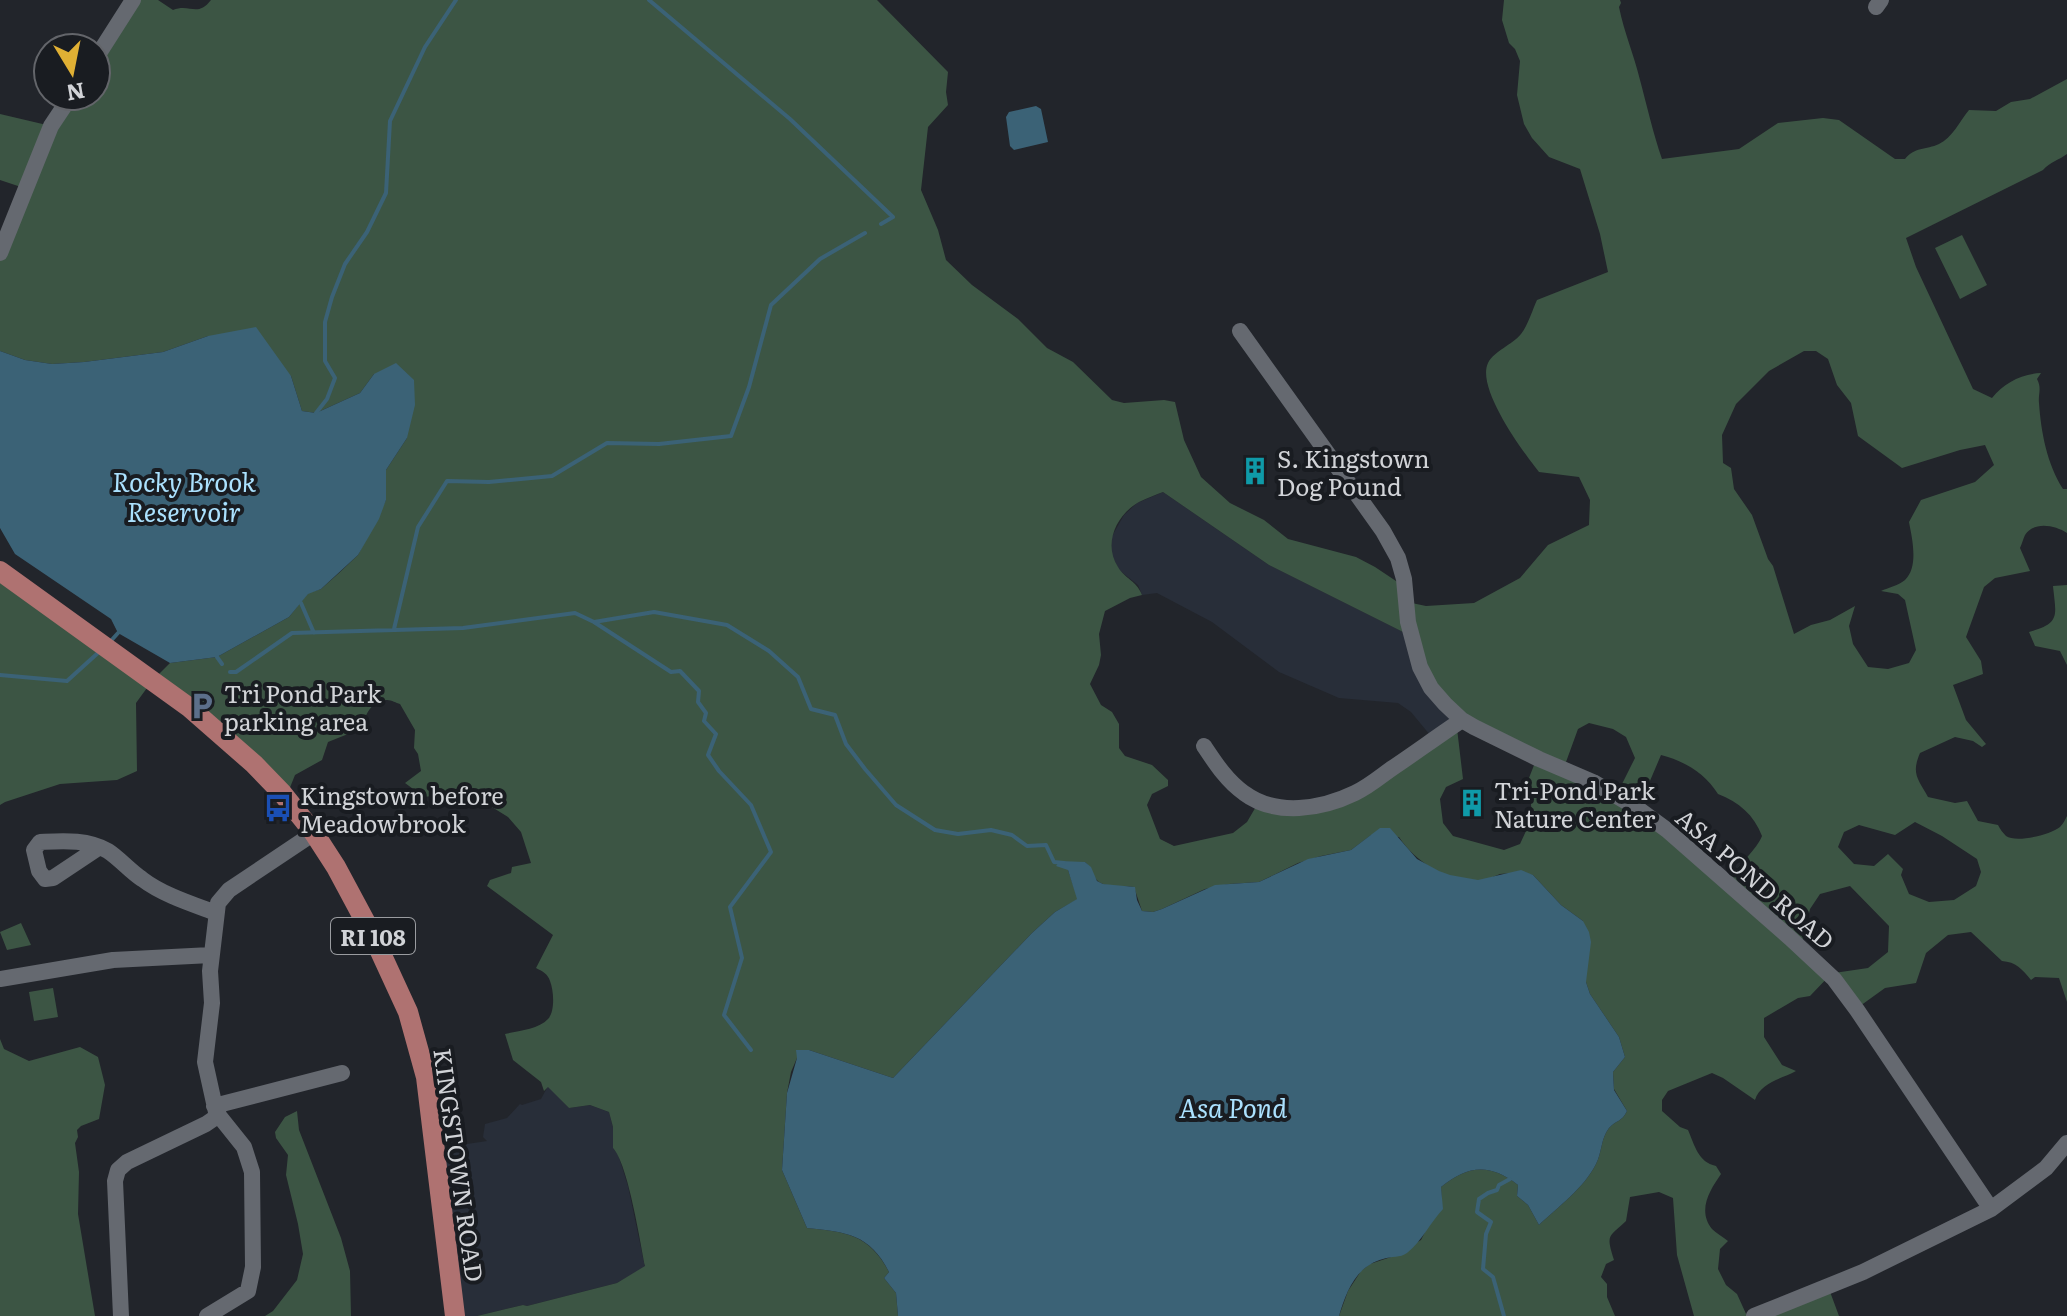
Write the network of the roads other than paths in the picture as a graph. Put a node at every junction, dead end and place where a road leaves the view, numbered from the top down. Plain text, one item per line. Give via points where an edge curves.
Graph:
1 (133, 0) edge
2 (112, 33) edge
3 (60, 112) edge
4 (0, 253) edge
5 (1240, 331) dead end
6 (0, 571) edge
7 (1462, 720) junction
8 (1204, 746) dead end
9 (314, 833) junction
10 (98, 848) dead end
11 (216, 913) junction
12 (211, 955) junction
13 (0, 979) edge
14 (342, 1073) dead end
15 (217, 1110) junction
16 (2067, 1143) edge
17 (1991, 1209) junction
18 (121, 1316) edge
19 (207, 1316) edge
20 (455, 1316) edge
21 (1754, 1316) edge

1 - 2 street
3 - 4 street
5 - 7 street, ASA POND ROAD via 1387,538 1404,579 1420,667 1431,688
6 - 9 main road, KINGSTOWN ROAD / RI 108 via 190,708 282,793
7 - 8 street via 1360,791 1314,807 1284,808 1247,795
7 - 17 street, ASA POND ROAD via 1637,808 1790,938 1834,979 1857,1010
9 - 11 street via 229,890
9 - 20 main road, KINGSTOWN ROAD / RI 108 via 373,936 418,1045
10 - 11 street via 143,880
11 - 12 street
12 - 13 street via 113,960
12 - 15 street via 205,1062
14 - 15 street
15 - 18 street via 206,1124 118,1170
15 - 19 street via 244,1147 252,1172 253,1267 248,1291
16 - 17 street via 2046,1168
17 - 21 street via 1863,1272

